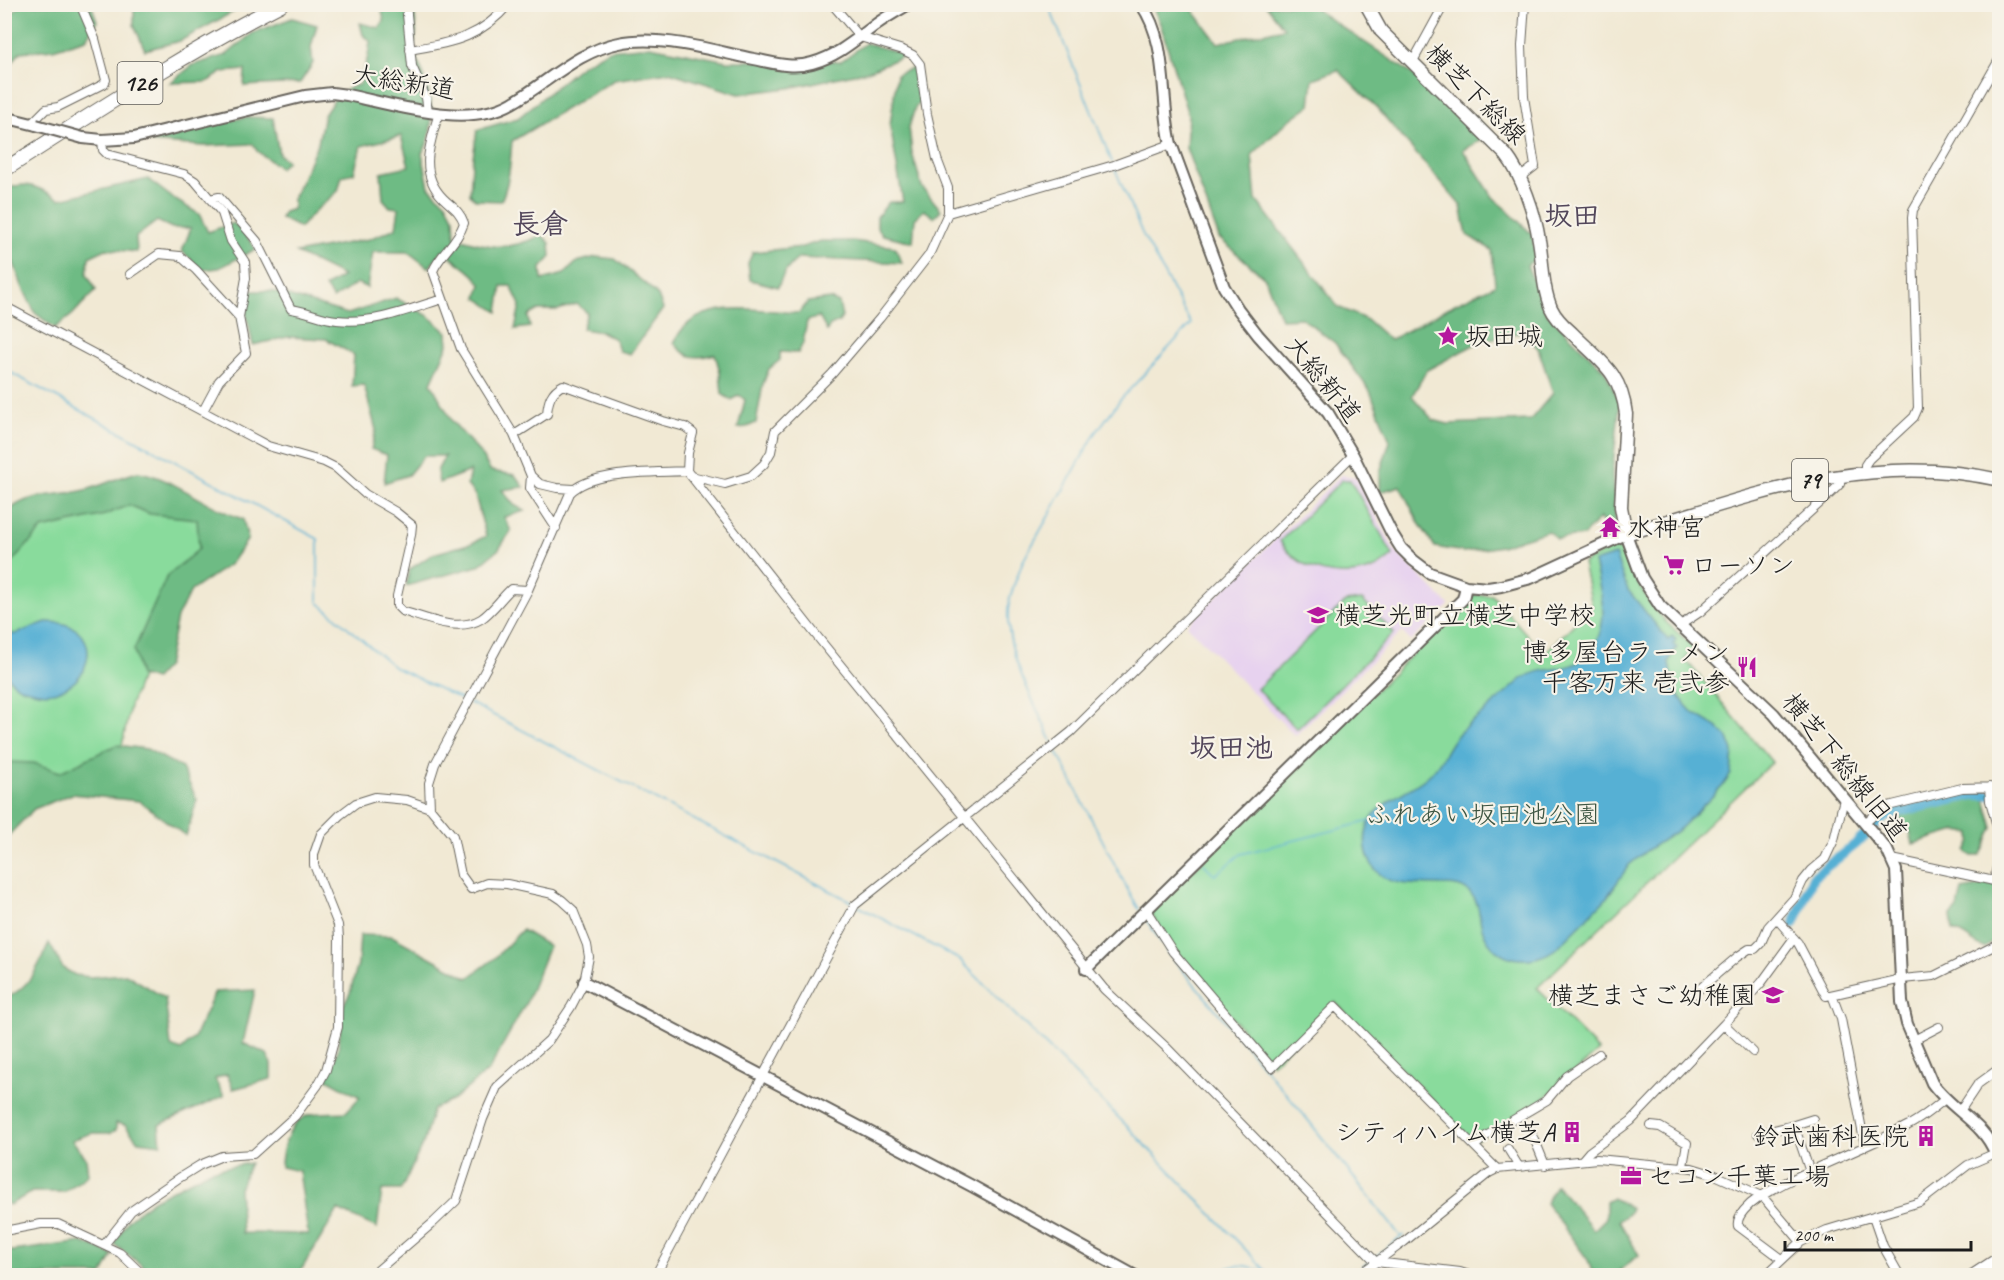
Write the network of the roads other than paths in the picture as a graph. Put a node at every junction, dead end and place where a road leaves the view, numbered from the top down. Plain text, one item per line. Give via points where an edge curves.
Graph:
1 (80, 4) edge
2 (281, 4) edge
3 (406, 4) edge
4 (509, 4) edge
5 (832, 4) edge
6 (909, 4) edge
7 (1141, 4) edge
8 (1366, 4) edge
9 (1441, 4) edge
10 (1525, 4) edge
11 (860, 37) junction
12 (410, 50) junction
13 (2000, 58) edge
14 (1412, 63) junction
15 (434, 112) junction
16 (4, 117) edge
17 (33, 125) junction
18 (102, 140) junction
19 (1171, 144) junction
20 (4, 170) edge
21 (1521, 177) junction
22 (210, 198) junction
23 (948, 213) junction
24 (130, 274) dead end
25 (442, 299) junction
26 (4, 306) edge
27 (239, 317) junction
28 (203, 411) junction
29 (514, 435) junction
30 (1353, 454) junction
31 (1865, 472) junction
32 (689, 473) junction
33 (1840, 475) junction
34 (531, 476) junction
35 (2000, 480) edge
36 (574, 489) junction
37 (556, 528) junction
38 (1626, 534) junction
39 (1467, 586) junction
40 (528, 591) junction
41 (1679, 626) junction
42 (2000, 787) edge
43 (1989, 792) junction
44 (1844, 800) junction
45 (430, 807) junction
46 (964, 817) junction
47 (1865, 824) junction
48 (2000, 838) edge
49 (1892, 860) junction
50 (1997, 882) edge
51 (1146, 910) junction
52 (1777, 919) junction
53 (1794, 938) junction
54 (2000, 943) edge
55 (1086, 969) junction
56 (1902, 979) junction
57 (585, 982) junction
58 (1832, 995) junction
59 (1690, 997) dead end
60 (1724, 1024) junction
61 (1939, 1027) dead end
62 (1914, 1040) junction
63 (1753, 1052) dead end
64 (1599, 1054) dead end
65 (2000, 1068) edge
66 (762, 1076) junction
67 (1945, 1099) junction
68 (1960, 1111) junction
69 (1813, 1119) dead end
70 (1658, 1124) dead end
71 (1794, 1125) junction
72 (1530, 1128) dead end
73 (1758, 1134) dead end
74 (1475, 1146) junction
75 (1865, 1146) junction
76 (1508, 1149) dead end
77 (1997, 1152) edge
78 (1583, 1160) junction
79 (1545, 1165) junction
80 (1683, 1166) junction
81 (1519, 1167) junction
82 (1497, 1169) junction
83 (1810, 1172) junction
84 (1762, 1196) junction
85 (1873, 1217) junction
86 (4, 1231) edge
87 (1801, 1242) junction
88 (104, 1245) junction
89 (1782, 1259) junction
90 (2000, 1259) edge
91 (1376, 1262) junction
92 (144, 1275) edge
93 (371, 1275) edge
94 (656, 1275) edge
95 (1134, 1275) edge
96 (1357, 1275) edge
97 (1472, 1275) edge
98 (1765, 1275) edge
99 (1900, 1275) edge
100 (1974, 1275) edge

1 - 17 street via 106,80 68,102 46,109
2 - 20 highway, 126 via 114,99
3 - 12 street
4 - 12 street via 490,25 458,41
5 - 11 street
6 - 11 street, 大総新道
7 - 19 street, 大総新道 via 1164,67 1166,124
8 - 14 main road, 横芝下総線 via 1381,31
9 - 14 street
10 - 21 street via 1524,97 1535,166
11 - 15 street, 大総新道 via 830,57 795,67 657,41 616,43 590,53 493,111 475,115
11 - 23 street via 903,50 920,64 937,159 948,188
12 - 15 street via 412,66
13 - 31 street via 1913,210 1918,408 1914,417 1869,459
14 - 21 main road, 横芝下総線 via 1506,155
15 - 18 street, 大総新道 via 332,93 305,96 134,138
15 - 25 street via 428,171 432,186 456,209 464,224 433,272
16 - 17 street, 大総新道
17 - 18 street, 大総新道, bridge
18 - 22 street via 107,154 184,174
19 - 23 street via 1114,165
19 - 30 street, 大総新道 via 1224,287 1258,335 1328,413
21 - 38 main road, 横芝下総線 via 1539,237 1552,310 1618,380 1624,399 1621,507
22 - 25 street via 219,197 256,241 291,309 336,320 366,320 392,316
22 - 27 street via 222,213 231,241 245,262
23 - 32 street via 929,255 880,318 775,431 764,464 751,476 725,484
24 - 27 street via 159,254 180,256
25 - 29 street via 460,349
26 - 28 street
27 - 28 street via 246,353 219,381
28 - 40 street via 268,446 336,468 365,494 412,525 397,596 397,606 402,611 465,626 482,619 511,589
29 - 32 street via 547,414 548,400 563,385 685,427 693,433
29 - 34 street
30 - 39 street, 大総新道 via 1401,548 1431,573
30 - 46 street via 1071,732
31 - 33 main road, 79
31 - 35 main road, 79 via 1942,471
32 - 36 street via 600,477
32 - 46 street
33 - 38 main road, 79 via 1783,487
33 - 41 street via 1832,492 1700,612
34 - 36 street via 540,484
34 - 37 street via 530,488
36 - 37 street
37 - 40 street
38 - 39 street, 大総新道 via 1515,584
38 - 41 street, 横芝下総線旧道 via 1650,592
39 - 51 street via 1455,607
40 - 45 street via 435,764 429,783
41 - 44 street, 横芝下総線旧道 via 1774,714
42 - 43 street
43 - 47 street via 1962,788 1888,806
43 - 48 street
44 - 47 street, 横芝下総線旧道
44 - 52 street via 1825,859 1803,881
45 - 57 street via 453,836 461,875 471,889 487,883 507,884 553,894 573,910 589,957
45 - 88 street via 375,797 340,815 316,843 314,865 338,925 339,1022 326,1070 295,1116 253,1154 222,1156 200,1165 130,1211
46 - 55 street
46 - 66 street via 855,905
47 - 49 street, 横芝下総線旧道
48 - 50 street
49 - 50 street
49 - 56 street, 横芝下総線旧道 via 1896,870
51 - 55 street
51 - 74 street via 1173,952 1272,1068 1335,1006
52 - 53 street
52 - 59 street via 1755,949 1737,957
53 - 58 street via 1826,996
53 - 60 street
54 - 56 street via 1934,976
55 - 91 street
56 - 58 street
56 - 62 street, 横芝下総線旧道 via 1902,1002
57 - 66 street
57 - 93 street via 549,1040 497,1087 456,1201
58 - 75 street via 1843,1030
60 - 63 street
60 - 78 street via 1631,1121
61 - 62 street
62 - 67 street, 横芝下総線旧道 via 1932,1083
64 - 74 street via 1567,1076 1547,1100
65 - 68 street via 1978,1084
66 - 94 street
66 - 95 street
67 - 68 street, 横芝下総線旧道
67 - 75 street via 1908,1126
68 - 77 street, 横芝下総線旧道 via 1986,1135
69 - 71 street
70 - 80 street via 1687,1143
71 - 73 street
71 - 83 street
72 - 79 street
74 - 82 street
75 - 83 street
76 - 81 street
77 - 85 street via 1968,1165 1920,1202
78 - 79 street
78 - 80 street
79 - 81 street
80 - 84 street
81 - 82 street
82 - 91 street
83 - 84 street
84 - 87 street
84 - 89 street via 1737,1224
85 - 87 street
85 - 99 street via 1882,1246
86 - 88 street via 58,1224
87 - 89 street
88 - 92 street via 120,1253
89 - 98 street
90 - 100 highway
91 - 96 street
91 - 97 street

